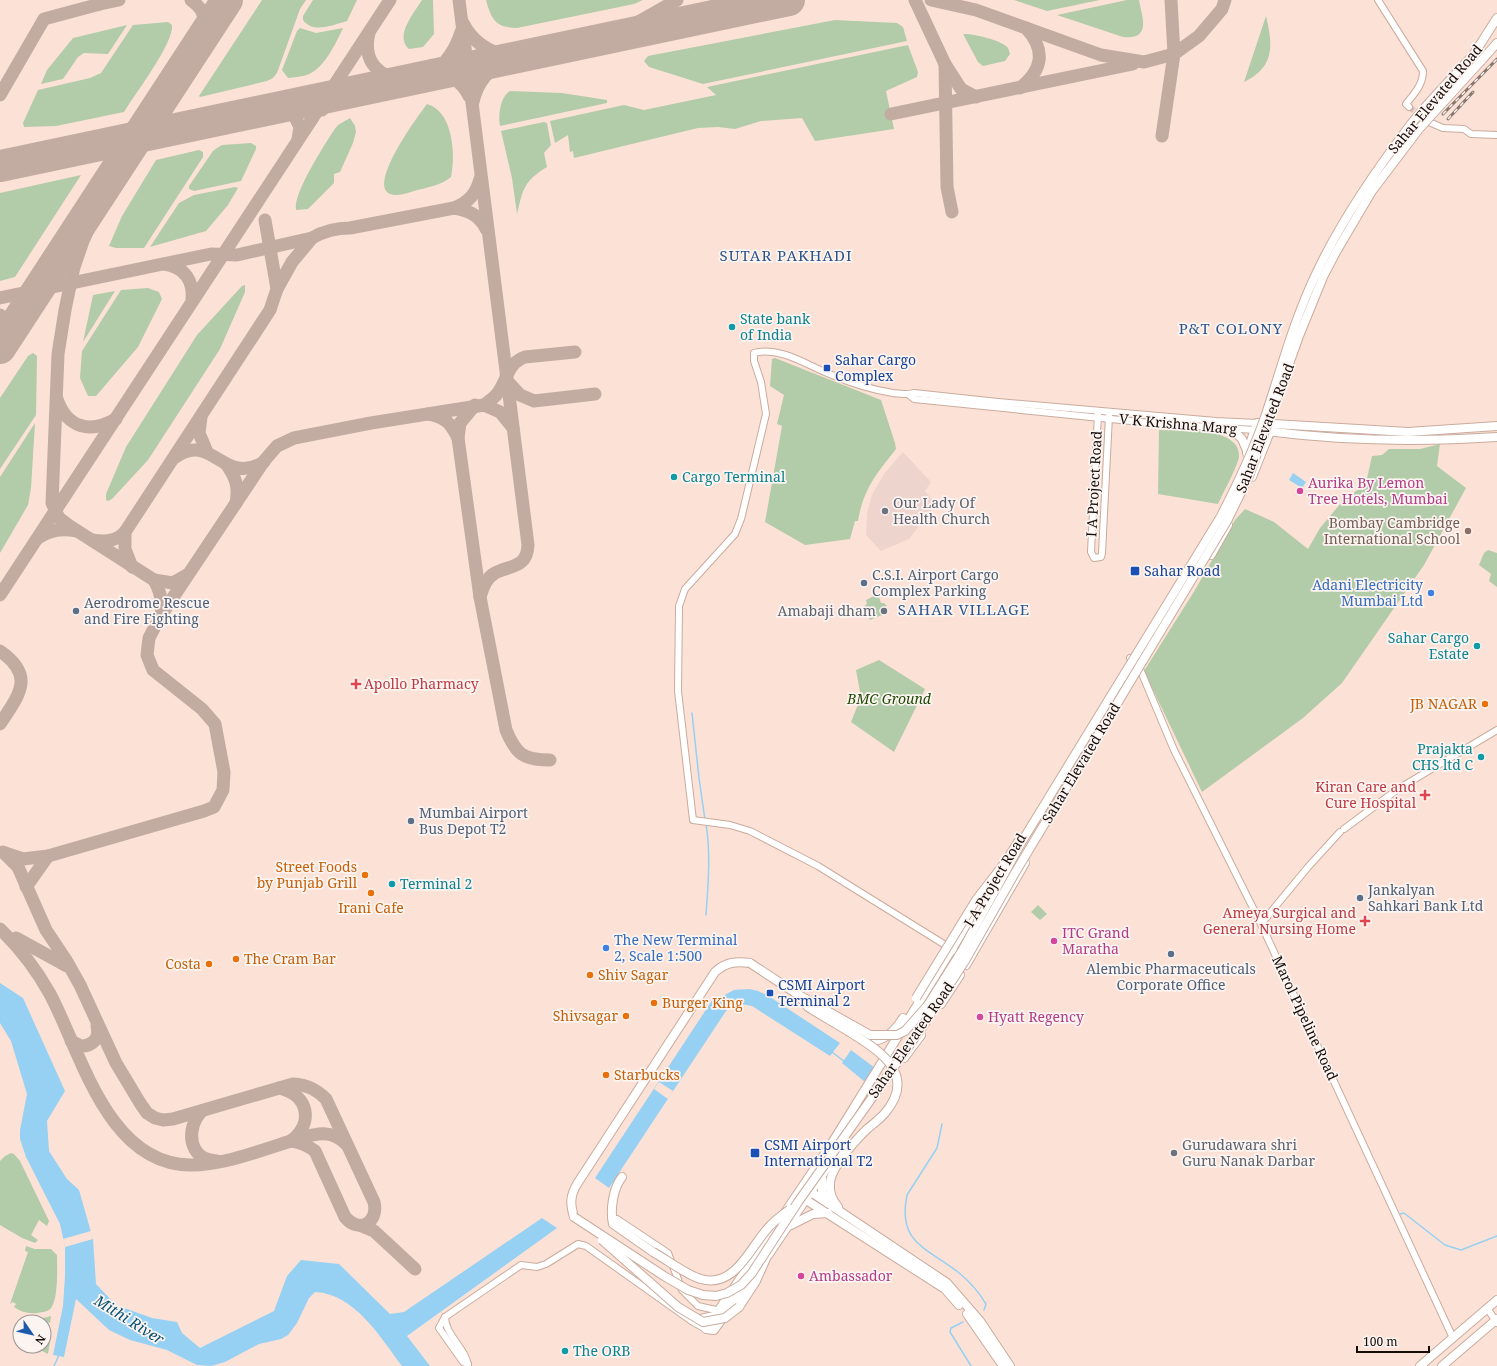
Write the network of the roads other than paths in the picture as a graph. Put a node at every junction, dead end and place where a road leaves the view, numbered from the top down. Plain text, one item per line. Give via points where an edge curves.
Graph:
1 (1378, 0) edge
2 (1497, 18) edge
3 (1497, 43) edge
4 (1409, 107) dead end
5 (1429, 122) tunnel mouth
6 (1497, 135) edge
7 (1001, 405) junction
8 (1098, 410) junction
9 (1110, 411) junction
10 (1098, 418) junction
11 (1109, 419) junction
12 (1256, 426) junction
13 (1497, 426) edge
14 (1231, 428) junction
15 (1272, 428) junction
16 (1282, 433) junction
17 (1405, 437) junction
18 (1497, 437) edge
19 (1265, 446) junction
20 (1248, 453) junction
21 (1130, 658) junction
22 (1140, 669) junction
23 (1497, 730) edge
24 (1020, 843) junction
25 (1261, 924) junction
26 (953, 949) junction
27 (970, 960) junction
28 (797, 994) junction
29 (805, 1010) dead end
30 (622, 1177) dead end
31 (822, 1177) junction
32 (802, 1186) junction
33 (812, 1193) junction
34 (801, 1199) junction
35 (829, 1203) junction
36 (828, 1213) junction
37 (844, 1214) junction
38 (612, 1215) junction
39 (574, 1217) junction
40 (788, 1227) junction
41 (768, 1254) junction
42 (1497, 1300) edge
43 (1487, 1308) junction
44 (728, 1311) junction
45 (715, 1313) junction
46 (691, 1321) junction
47 (1496, 1321) edge
48 (710, 1329) junction
49 (1453, 1338) junction
50 (468, 1365) edge
51 (1003, 1366) edge
52 (1010, 1366) edge
53 (1420, 1366) edge
54 (1442, 1366) edge

1 - 4 street via 1421,64 1423,78 1406,104
2 - 24 main road, Sahar Elevated Road, bridge via 1474,54 1412,123 1366,186 1330,246 1291,333 1265,416 1243,473 1221,516
3 - 34 main road, Sahar Elevated Road, bridge via 1419,129 1372,191 1323,277 1249,476 1227,521 962,965 923,1026
5 - 6 street via 1471,134
7 - 8 street, V K Krishna Marg
7 - 10 street, V K Krishna Marg
7 - 26 street, V K Krishna Marg via 869,388 832,376 778,353 754,353 766,414 741,519 734,534 685,589 679,606 678,691 693,820 750,831 818,866
8 - 9 street, V K Krishna Marg
8 - 10 street, I A Project Road
9 - 11 street
9 - 12 street, V K Krishna Marg
10 - 11 street, V K Krishna Marg
10 - 11 street, I A Project Road via 1091,552 1094,558 1101,557 1102,553
11 - 14 street, V K Krishna Marg
12 - 14 street, V K Krishna Marg
12 - 15 main road, V K Krishna Marg
12 - 20 main road, I A Project Road
13 - 17 main road, V K Krishna Marg
14 - 20 main road via 1242,439
15 - 16 main road, V K Krishna Marg
15 - 17 main road, V K Krishna Marg
15 - 19 main road
16 - 17 main road, V K Krishna Marg via 1321,437
16 - 19 main road
17 - 18 main road, V K Krishna Marg
19 - 22 main road via 1238,508 1222,537
20 - 21 main road, I A Project Road via 1219,515
21 - 22 street, Marol Pipeline Road
21 - 26 main road, I A Project Road
22 - 25 street, Marol Pipeline Road via 1174,750
22 - 27 main road via 1063,790
23 - 25 street via 1398,789 1342,831
24 - 28 main road, Sahar Elevated Road, bridge via 962,951 928,1005 905,1030 897,1035 870,1035
24 - 29 main road, bridge via 976,900 900,1024 892,1032 872,1042 858,1039
25 - 49 street, Marol Pipeline Road
26 - 27 street
26 - 32 main road, I A Project Road via 832,1143
27 - 31 main road via 912,1049 886,1079
28 - 37 main road, bridge via 808,1007 877,1049 893,1067 897,1083 894,1099 884,1114 866,1130 831,1177 833,1200
28 - 39 main road, Sahar Elevated Road, bridge via 750,963 732,962 719,968 571,1194 570,1205
30 - 38 main road via 616,1187
31 - 33 main road
31 - 35 main road via 822,1192
32 - 33 main road
32 - 34 main road, I A Project Road
33 - 34 main road
33 - 35 main road
34 - 36 main road
34 - 38 main road, bridge via 769,1227 729,1276 719,1281 700,1279 653,1252 617,1228 613,1224
34 - 39 main road, Sahar Elevated Road, bridge via 752,1273 727,1293 716,1296 688,1290
34 - 40 main road
34 - 45 main road
35 - 37 main road
36 - 40 main road via 813,1214
36 - 51 main road via 945,1289 970,1317
37 - 52 main road via 947,1283 980,1321
38 - 45 street via 668,1253 682,1290 698,1306
39 - 41 main road, bridge via 678,1307 703,1322 725,1318 738,1306 756,1281
40 - 41 main road
41 - 44 main road
42 - 43 main road
43 - 47 street
43 - 49 main road
44 - 45 street
44 - 48 main road
45 - 46 street
45 - 48 main road
46 - 48 street
46 - 50 street via 586,1246 578,1244 546,1264 537,1267 521,1264 446,1318 439,1328 463,1362
47 - 54 main road
49 - 53 main road

